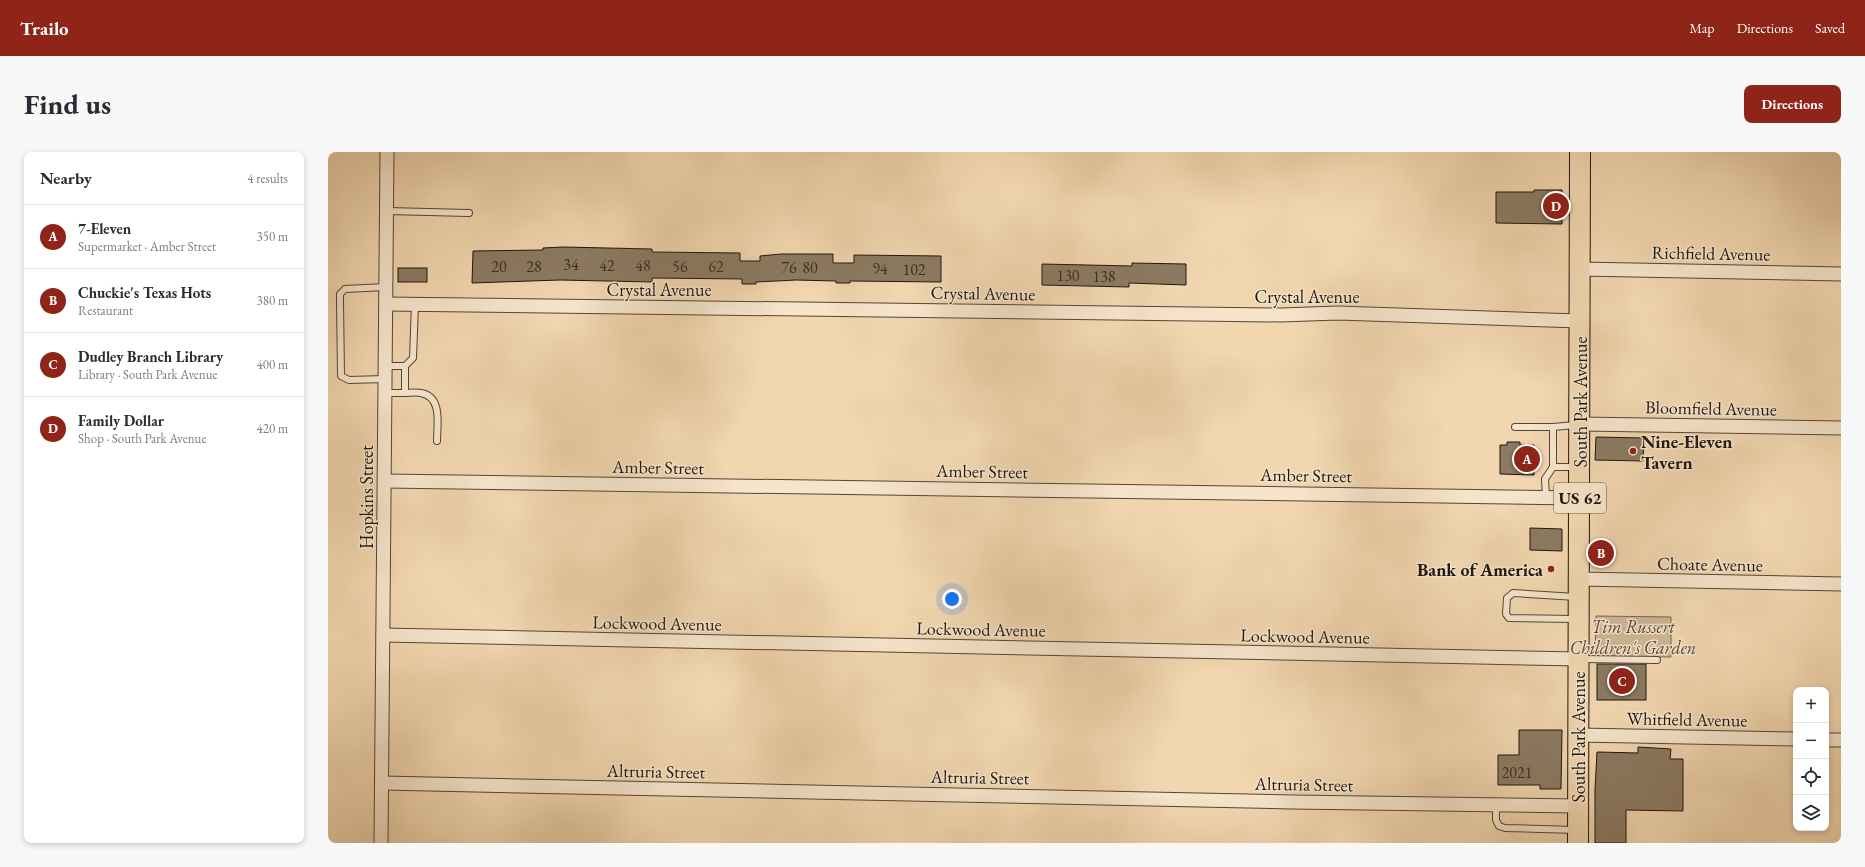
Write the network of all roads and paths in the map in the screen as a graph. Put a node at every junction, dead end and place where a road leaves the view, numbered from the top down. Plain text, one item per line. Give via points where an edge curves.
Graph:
1 (387, 152) edge
2 (1580, 152) edge
3 (386, 211) junction
4 (469, 213) dead end
5 (1580, 269) junction
6 (1841, 274) edge
7 (386, 287) junction
8 (386, 304) junction
9 (415, 304) junction
10 (1580, 321) junction
11 (405, 366) junction
12 (385, 372) junction
13 (385, 393) junction
14 (405, 393) junction
15 (1580, 424) junction
16 (1553, 427) junction
17 (1514, 428) dead end
18 (1841, 428) edge
19 (437, 441) dead end
20 (1553, 467) junction
21 (1580, 467) junction
22 (385, 481) junction
23 (1546, 497) junction
24 (1580, 498) junction
25 (1841, 584) edge
26 (1579, 588) junction
27 (1579, 619) junction
28 (383, 635) junction
29 (1579, 659) junction
30 (1657, 660) dead end
31 (1578, 735) junction
32 (1793, 739) edge
33 (1829, 740) edge
34 (1841, 740) edge
35 (382, 783) junction
36 (1496, 804) junction
37 (1577, 806) junction
38 (1578, 837) edge
39 (381, 843) edge

1 - 3 street, Hopkins Street
2 - 5 main road, South Park Avenue / US 62
3 - 4 lane
3 - 7 street, Hopkins Street
5 - 6 street, Richfield Avenue
5 - 10 main road, South Park Avenue / US 62
7 - 8 street, Hopkins Street
7 - 12 lane via 345,289 340,294 341,376 349,380
8 - 9 street, Crystal Avenue
8 - 12 street, Hopkins Street
9 - 10 street, Crystal Avenue via 1281,315 1338,313
9 - 11 lane via 413,358
10 - 15 main road, South Park Avenue / US 62
11 - 12 lane
11 - 14 lane
12 - 13 street, Hopkins Street
13 - 14 lane
13 - 22 street, Hopkins Street
14 - 19 lane via 421,393 433,400 437,407
15 - 16 lane
15 - 18 street, Bloomfield Avenue
15 - 21 main road, South Park Avenue / US 62
16 - 17 lane
16 - 20 lane
20 - 21 lane
20 - 23 lane via 1545,480
21 - 24 main road, South Park Avenue / US 62
22 - 23 street, Amber Street
22 - 28 street, Hopkins Street
23 - 24 street, Amber Street
24 - 26 main road, South Park Avenue / US 62
25 - 26 street, Choate Avenue
26 - 27 main road, South Park Avenue / US 62
26 - 27 lane via 1513,593 1507,598 1506,614 1509,618
27 - 29 main road, South Park Avenue / US 62
28 - 29 street, Lockwood Avenue
28 - 35 street, Hopkins Street
29 - 30 lane
29 - 31 main road, South Park Avenue / US 62
31 - 32 street, Whitfield Avenue
31 - 37 main road, South Park Avenue / US 62
33 - 34 street
35 - 36 street, Altruria Street
35 - 39 street, Hopkins Street
36 - 37 street, Altruria Street
36 - 38 lane via 1496,820 1499,826
37 - 38 main road, South Park Avenue / US 62

